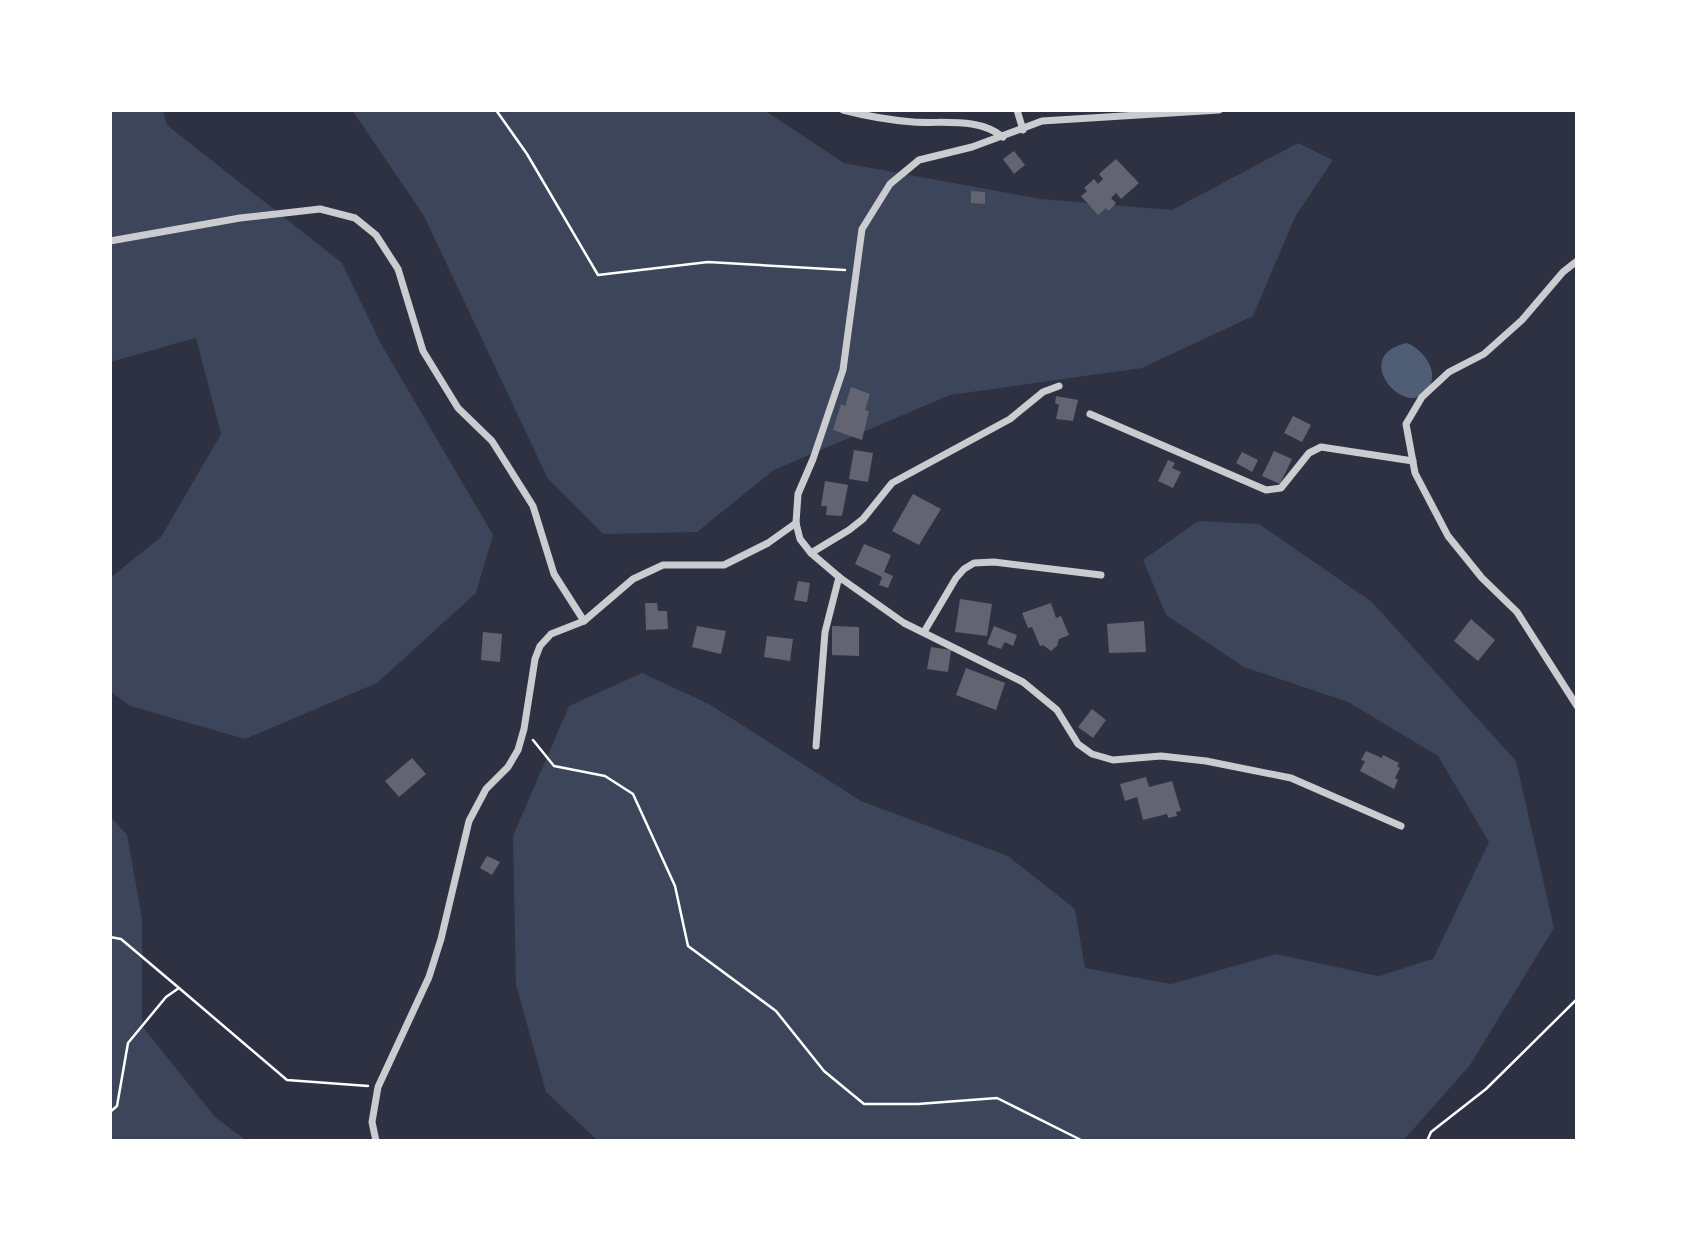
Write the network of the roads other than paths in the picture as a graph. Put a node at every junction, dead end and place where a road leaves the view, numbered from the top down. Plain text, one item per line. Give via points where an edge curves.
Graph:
1 (843, 110) edge
2 (1017, 110) edge
3 (1219, 110) edge
4 (1023, 130) junction
5 (1003, 136) junction
6 (110, 241) edge
7 (1577, 261) edge
8 (1059, 386) dead end
9 (1090, 414) dead end
10 (1413, 461) junction
11 (796, 523) junction
12 (811, 554) junction
13 (1101, 575) dead end
14 (839, 577) junction
15 (584, 621) junction
16 (924, 632) junction
17 (1577, 706) edge
18 (816, 746) dead end
19 (1402, 826) dead end
20 (376, 1141) edge

1 - 5 street via 914,122 976,124
2 - 4 street
3 - 4 street via 1042,121
4 - 5 street
5 - 11 street via 919,160 890,184 862,229 843,370 798,494
6 - 15 street via 320,209 355,218 376,235 398,269 423,351 458,408 492,441 533,506 554,573
7 - 10 street via 1484,354 1449,372 1422,397 1406,424
8 - 12 street via 1043,392 983,435 892,483 863,519
9 - 10 street via 1266,490 1281,488 1309,453 1321,447
10 - 17 street via 1448,536 1517,612
11 - 12 street
11 - 15 street via 723,565 663,565 633,579
12 - 14 street
13 - 16 street via 974,563 956,578
14 - 16 street
14 - 18 street via 825,632
15 - 20 street via 551,634 540,646 518,750 486,789 469,821 429,977 379,1087 372,1122
16 - 19 street via 1023,682 1057,710 1078,744 1092,754 1113,760 1161,756 1206,761 1291,778

